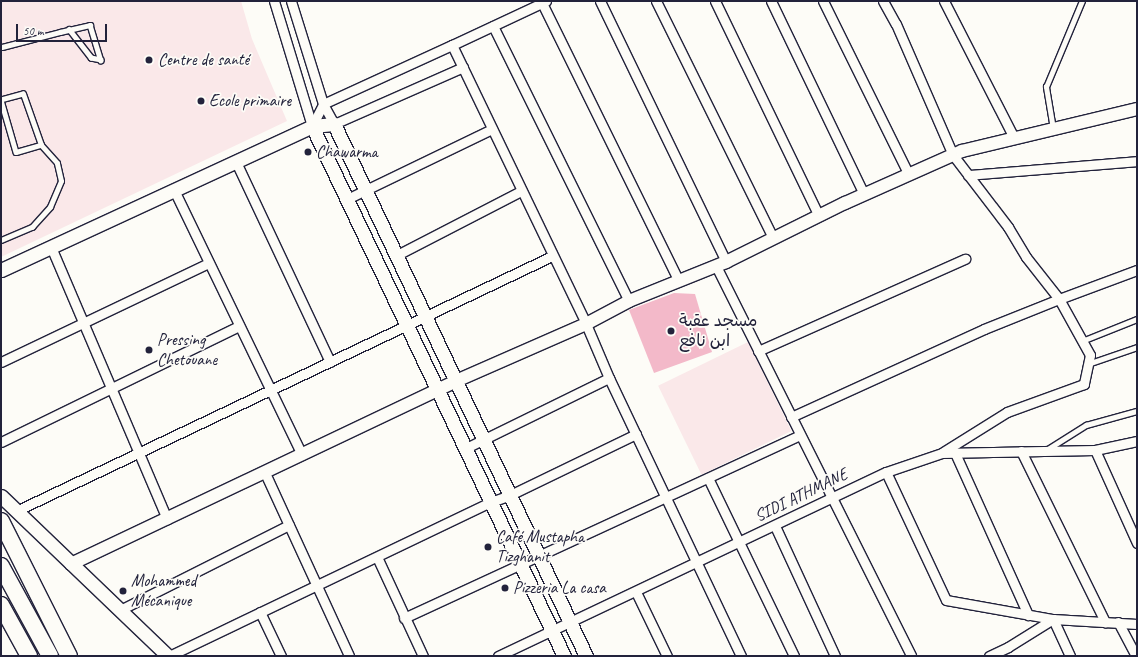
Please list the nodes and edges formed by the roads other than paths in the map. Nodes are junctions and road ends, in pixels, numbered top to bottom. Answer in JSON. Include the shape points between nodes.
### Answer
{"nodes":[{"id":1,"x":274,"y":1,"type":"edge"},
{"id":2,"x":291,"y":1,"type":"edge"},
{"id":3,"x":600,"y":1,"type":"edge"},
{"id":4,"x":656,"y":1,"type":"edge"},
{"id":5,"x":715,"y":1,"type":"edge"},
{"id":6,"x":771,"y":1,"type":"edge"},
{"id":7,"x":823,"y":1,"type":"edge"},
{"id":8,"x":883,"y":1,"type":"edge"},
{"id":9,"x":944,"y":1,"type":"edge"},
{"id":10,"x":1082,"y":1,"type":"edge"},
{"id":11,"x":544,"y":2,"type":"edge"},
{"id":12,"x":493,"y":26,"type":"junction"},
{"id":13,"x":69,"y":30,"type":"junction"},
{"id":14,"x":452,"y":45,"type":"junction"},
{"id":15,"x":1,"y":47,"type":"edge"},
{"id":16,"x":463,"y":67,"type":"junction"},
{"id":17,"x":323,"y":104,"type":"junction"},
{"id":18,"x":1137,"y":110,"type":"edge"},
{"id":19,"x":334,"y":124,"type":"junction"},
{"id":20,"x":312,"y":126,"type":"junction"},
{"id":21,"x":1053,"y":129,"type":"junction"},
{"id":22,"x":492,"y":130,"type":"junction"},
{"id":23,"x":1014,"y":138,"type":"junction"},
{"id":24,"x":41,"y":145,"type":"junction"},
{"id":25,"x":953,"y":155,"type":"junction"},
{"id":26,"x":1137,"y":161,"type":"edge"},
{"id":27,"x":236,"y":162,"type":"junction"},
{"id":28,"x":909,"y":175,"type":"junction"},
{"id":29,"x":968,"y":175,"type":"junction"},
{"id":30,"x":365,"y":189,"type":"junction"},
{"id":31,"x":174,"y":190,"type":"junction"},
{"id":32,"x":522,"y":191,"type":"junction"},
{"id":33,"x":864,"y":194,"type":"junction"},
{"id":34,"x":347,"y":200,"type":"junction"},
{"id":35,"x":819,"y":216,"type":"junction"},
{"id":36,"x":773,"y":238,"type":"junction"},
{"id":37,"x":1,"y":240,"type":"edge"},
{"id":38,"x":51,"y":247,"type":"junction"},
{"id":39,"x":397,"y":255,"type":"junction"},
{"id":40,"x":552,"y":256,"type":"junction"},
{"id":41,"x":965,"y":259,"type":"dead end"},
{"id":42,"x":209,"y":263,"type":"junction"},
{"id":43,"x":721,"y":264,"type":"junction"},
{"id":44,"x":1,"y":270,"type":"edge"},
{"id":45,"x":1137,"y":270,"type":"edge"},
{"id":46,"x":679,"y":281,"type":"junction"},
{"id":47,"x":1059,"y":299,"type":"junction"},
{"id":48,"x":629,"y":301,"type":"junction"},
{"id":49,"x":425,"y":316,"type":"junction"},
{"id":50,"x":1137,"y":319,"type":"edge"},
{"id":51,"x":83,"y":322,"type":"junction"},
{"id":52,"x":586,"y":324,"type":"junction"},
{"id":53,"x":407,"y":325,"type":"junction"},
{"id":54,"x":239,"y":326,"type":"junction"},
{"id":55,"x":1082,"y":341,"type":"junction"},
{"id":56,"x":1137,"y":347,"type":"edge"},
{"id":57,"x":758,"y":351,"type":"junction"},
{"id":58,"x":1,"y":362,"type":"edge"},
{"id":59,"x":330,"y":362,"type":"junction"},
{"id":60,"x":1088,"y":364,"type":"junction"},
{"id":61,"x":609,"y":378,"type":"junction"},
{"id":62,"x":456,"y":381,"type":"junction"},
{"id":63,"x":111,"y":388,"type":"junction"},
{"id":64,"x":270,"y":390,"type":"junction"},
{"id":65,"x":439,"y":391,"type":"junction"},
{"id":66,"x":1137,"y":411,"type":"edge"},
{"id":67,"x":791,"y":417,"type":"junction"},
{"id":68,"x":636,"y":434,"type":"junction"},
{"id":69,"x":800,"y":435,"type":"junction"},
{"id":70,"x":484,"y":439,"type":"junction"},
{"id":71,"x":1137,"y":441,"type":"edge"},
{"id":72,"x":1,"y":442,"type":"edge"},
{"id":73,"x":466,"y":448,"type":"junction"},
{"id":74,"x":1095,"y":450,"type":"junction"},
{"id":75,"x":1021,"y":451,"type":"junction"},
{"id":76,"x":1045,"y":451,"type":"junction"},
{"id":77,"x":139,"y":453,"type":"junction"},
{"id":78,"x":942,"y":453,"type":"junction"},
{"id":79,"x":955,"y":453,"type":"junction"},
{"id":80,"x":302,"y":455,"type":"junction"},
{"id":81,"x":886,"y":472,"type":"junction"},
{"id":82,"x":264,"y":473,"type":"junction"},
{"id":83,"x":708,"y":478,"type":"junction"},
{"id":84,"x":510,"y":495,"type":"junction"},
{"id":85,"x":1,"y":496,"type":"edge"},
{"id":86,"x":666,"y":497,"type":"junction"},
{"id":87,"x":832,"y":498,"type":"junction"},
{"id":88,"x":492,"y":502,"type":"junction"},
{"id":89,"x":16,"y":512,"type":"junction"},
{"id":90,"x":167,"y":519,"type":"junction"},
{"id":91,"x":1,"y":521,"type":"edge"},
{"id":92,"x":289,"y":525,"type":"junction"},
{"id":93,"x":775,"y":526,"type":"junction"},
{"id":94,"x":740,"y":542,"type":"junction"},
{"id":95,"x":1137,"y":543,"type":"edge"},
{"id":96,"x":539,"y":556,"type":"junction"},
{"id":97,"x":376,"y":557,"type":"junction"},
{"id":98,"x":697,"y":563,"type":"junction"},
{"id":99,"x":71,"y":564,"type":"junction"},
{"id":100,"x":521,"y":564,"type":"junction"},
{"id":101,"x":1,"y":566,"type":"edge"},
{"id":102,"x":317,"y":585,"type":"junction"},
{"id":103,"x":636,"y":592,"type":"junction"},
{"id":104,"x":1,"y":605,"type":"edge"},
{"id":105,"x":120,"y":610,"type":"junction"},
{"id":106,"x":260,"y":612,"type":"junction"},
{"id":107,"x":1028,"y":615,"type":"junction"},
{"id":108,"x":404,"y":618,"type":"junction"},
{"id":109,"x":1053,"y":619,"type":"junction"},
{"id":110,"x":1105,"y":622,"type":"junction"},
{"id":111,"x":1118,"y":622,"type":"junction"},
{"id":112,"x":570,"y":623,"type":"junction"},
{"id":113,"x":1137,"y":624,"type":"edge"},
{"id":114,"x":552,"y":630,"type":"junction"},
{"id":115,"x":999,"y":654,"type":"edge"},
{"id":116,"x":29,"y":656,"type":"edge"},
{"id":117,"x":50,"y":656,"type":"edge"},
{"id":118,"x":69,"y":656,"type":"edge"},
{"id":119,"x":169,"y":656,"type":"edge"},
{"id":120,"x":281,"y":656,"type":"edge"},
{"id":121,"x":349,"y":656,"type":"edge"},
{"id":122,"x":423,"y":656,"type":"edge"},
{"id":123,"x":498,"y":656,"type":"edge"},
{"id":124,"x":564,"y":656,"type":"edge"},
{"id":125,"x":586,"y":656,"type":"edge"},
{"id":126,"x":667,"y":656,"type":"edge"},
{"id":127,"x":741,"y":656,"type":"edge"},
{"id":128,"x":794,"y":656,"type":"edge"},
{"id":129,"x":835,"y":656,"type":"edge"},
{"id":130,"x":911,"y":656,"type":"edge"},
{"id":131,"x":989,"y":656,"type":"edge"},
{"id":132,"x":1070,"y":656,"type":"edge"},
{"id":133,"x":1136,"y":656,"type":"edge"}],
"edges":[{"from":1,"to":20,"type":"street"},
{"from":2,"to":17,"type":"street"},
{"from":3,"to":43,"type":"street"},
{"from":4,"to":36,"type":"street"},
{"from":5,"to":35,"type":"street"},
{"from":6,"to":33,"type":"street"},
{"from":7,"to":28,"type":"street"},
{"from":8,"to":25,"type":"street","via":[[896,24]]},
{"from":9,"to":23,"type":"street"},
{"from":10,"to":21,"type":"lane","via":[[1046,87]]},
{"from":11,"to":12,"type":"street"},
{"from":11,"to":46,"type":"street"},
{"from":12,"to":14,"type":"street"},
{"from":12,"to":48,"type":"street"},
{"from":13,"to":13,"type":"lane","via":[[90,25],[101,60],[91,58]]},
{"from":13,"to":15,"type":"lane"},
{"from":14,"to":16,"type":"street"},
{"from":14,"to":17,"type":"street"},
{"from":16,"to":19,"type":"street"},
{"from":16,"to":22,"type":"street"},
{"from":17,"to":19,"type":"street"},
{"from":17,"to":20,"type":"street"},
{"from":18,"to":21,"type":"street"},
{"from":19,"to":20,"type":"main road"},
{"from":19,"to":30,"type":"main road"},
{"from":20,"to":27,"type":"main road"},
{"from":20,"to":34,"type":"main road"},
{"from":21,"to":23,"type":"street"},
{"from":22,"to":30,"type":"street"},
{"from":22,"to":32,"type":"street"},
{"from":23,"to":25,"type":"street"},
{"from":24,"to":24,"type":"lane","via":[[23,94],[1,100],[16,152]]},
{"from":24,"to":37,"type":"lane","via":[[57,163],[61,181],[50,207],[32,227]]},
{"from":25,"to":28,"type":"street"},
{"from":25,"to":29,"type":"street"},
{"from":26,"to":29,"type":"street"},
{"from":27,"to":31,"type":"main road"},
{"from":27,"to":59,"type":"street"},
{"from":28,"to":33,"type":"street"},
{"from":29,"to":47,"type":"street"},
{"from":30,"to":34,"type":"street"},
{"from":30,"to":39,"type":"main road"},
{"from":31,"to":38,"type":"main road"},
{"from":31,"to":42,"type":"street"},
{"from":32,"to":39,"type":"street"},
{"from":32,"to":40,"type":"street"},
{"from":33,"to":35,"type":"street"},
{"from":34,"to":53,"type":"main road"},
{"from":35,"to":36,"type":"street"},
{"from":36,"to":43,"type":"street"},
{"from":38,"to":44,"type":"main road"},
{"from":38,"to":51,"type":"street"},
{"from":39,"to":49,"type":"main road"},
{"from":40,"to":49,"type":"street"},
{"from":40,"to":52,"type":"street"},
{"from":41,"to":57,"type":"street"},
{"from":42,"to":51,"type":"street"},
{"from":42,"to":54,"type":"street"},
{"from":43,"to":46,"type":"street"},
{"from":43,"to":57,"type":"street"},
{"from":45,"to":47,"type":"street"},
{"from":46,"to":48,"type":"street"},
{"from":47,"to":55,"type":"street"},
{"from":47,"to":67,"type":"street","via":[[984,329]]},
{"from":48,"to":52,"type":"street"},
{"from":49,"to":53,"type":"street"},
{"from":49,"to":62,"type":"main road"},
{"from":50,"to":55,"type":"lane"},
{"from":51,"to":58,"type":"street"},
{"from":51,"to":63,"type":"street"},
{"from":52,"to":61,"type":"street"},
{"from":52,"to":62,"type":"street"},
{"from":53,"to":59,"type":"street"},
{"from":53,"to":65,"type":"main road"},
{"from":54,"to":63,"type":"street"},
{"from":54,"to":64,"type":"street"},
{"from":55,"to":60,"type":"street","via":[[1090,355]]},
{"from":56,"to":60,"type":"lane"},
{"from":57,"to":67,"type":"street"},
{"from":59,"to":64,"type":"street"},
{"from":60,"to":78,"type":"street","via":[[1084,384],[1007,412]]},
{"from":61,"to":68,"type":"street"},
{"from":61,"to":70,"type":"street"},
{"from":62,"to":65,"type":"street"},
{"from":62,"to":70,"type":"main road"},
{"from":63,"to":72,"type":"street"},
{"from":63,"to":77,"type":"street"},
{"from":64,"to":77,"type":"street"},
{"from":64,"to":80,"type":"street"},
{"from":65,"to":73,"type":"main road"},
{"from":65,"to":80,"type":"street"},
{"from":66,"to":76,"type":"lane","via":[[1086,425]]},
{"from":67,"to":69,"type":"street"},
{"from":68,"to":84,"type":"street"},
{"from":68,"to":86,"type":"street"},
{"from":69,"to":83,"type":"street"},
{"from":69,"to":87,"type":"street"},
{"from":70,"to":73,"type":"street"},
{"from":70,"to":84,"type":"main road"},
{"from":71,"to":74,"type":"street","name":"SIDI ATHMANE"},
{"from":73,"to":88,"type":"main road"},
{"from":74,"to":76,"type":"street","name":"SIDI ATHMANE"},
{"from":74,"to":95,"type":"street"},
{"from":75,"to":76,"type":"street","name":"SIDI ATHMANE"},
{"from":75,"to":79,"type":"street","name":"SIDI ATHMANE"},
{"from":75,"to":110,"type":"street"},
{"from":77,"to":89,"type":"street"},
{"from":77,"to":90,"type":"street"},
{"from":78,"to":79,"type":"street","name":"SIDI ATHMANE"},
{"from":78,"to":81,"type":"street","name":"SIDI ATHMANE"},
{"from":79,"to":107,"type":"street"},
{"from":80,"to":82,"type":"street"},
{"from":81,"to":87,"type":"street","name":"SIDI ATHMANE"},
{"from":81,"to":107,"type":"street","via":[[946,600]]},
{"from":82,"to":90,"type":"street"},
{"from":82,"to":92,"type":"street"},
{"from":83,"to":86,"type":"street"},
{"from":83,"to":94,"type":"street"},
{"from":84,"to":88,"type":"street"},
{"from":84,"to":96,"type":"main road"},
{"from":85,"to":89,"type":"main road"},
{"from":86,"to":96,"type":"street"},
{"from":86,"to":98,"type":"street"},
{"from":87,"to":93,"type":"street","name":"SIDI ATHMANE"},
{"from":87,"to":130,"type":"street"},
{"from":88,"to":97,"type":"street"},
{"from":88,"to":100,"type":"main road"},
{"from":89,"to":99,"type":"main road"},
{"from":90,"to":99,"type":"street"},
{"from":91,"to":118,"type":"highway"},
{"from":92,"to":102,"type":"street"},
{"from":92,"to":105,"type":"street"},
{"from":93,"to":94,"type":"street","name":"SIDI ATHMANE"},
{"from":93,"to":129,"type":"street"},
{"from":94,"to":98,"type":"street","name":"SIDI ATHMANE"},
{"from":94,"to":128,"type":"street"},
{"from":96,"to":100,"type":"street"},
{"from":96,"to":112,"type":"main road"},
{"from":97,"to":102,"type":"street"},
{"from":97,"to":108,"type":"street"},
{"from":98,"to":103,"type":"street","name":"SIDI ATHMANE"},
{"from":98,"to":127,"type":"street"},
{"from":99,"to":105,"type":"main road"},
{"from":100,"to":108,"type":"street"},
{"from":100,"to":114,"type":"main road"},
{"from":101,"to":117,"type":"highway"},
{"from":102,"to":106,"type":"street"},
{"from":102,"to":121,"type":"street"},
{"from":103,"to":112,"type":"street","name":"SIDI ATHMANE"},
{"from":103,"to":126,"type":"street"},
{"from":104,"to":116,"type":"highway"},
{"from":105,"to":119,"type":"main road"},
{"from":106,"to":119,"type":"street"},
{"from":106,"to":120,"type":"street"},
{"from":107,"to":109,"type":"street"},
{"from":108,"to":122,"type":"street"},
{"from":109,"to":110,"type":"street"},
{"from":109,"to":115,"type":"street"},
{"from":109,"to":132,"type":"street"},
{"from":110,"to":111,"type":"street"},
{"from":111,"to":113,"type":"street"},
{"from":111,"to":133,"type":"street"},
{"from":112,"to":114,"type":"street","name":"SIDI ATHMANE"},
{"from":112,"to":125,"type":"main road"},
{"from":114,"to":123,"type":"street","name":"SIDI ATHMANE"},
{"from":114,"to":124,"type":"main road"},
{"from":115,"to":131,"type":"street"}]}
